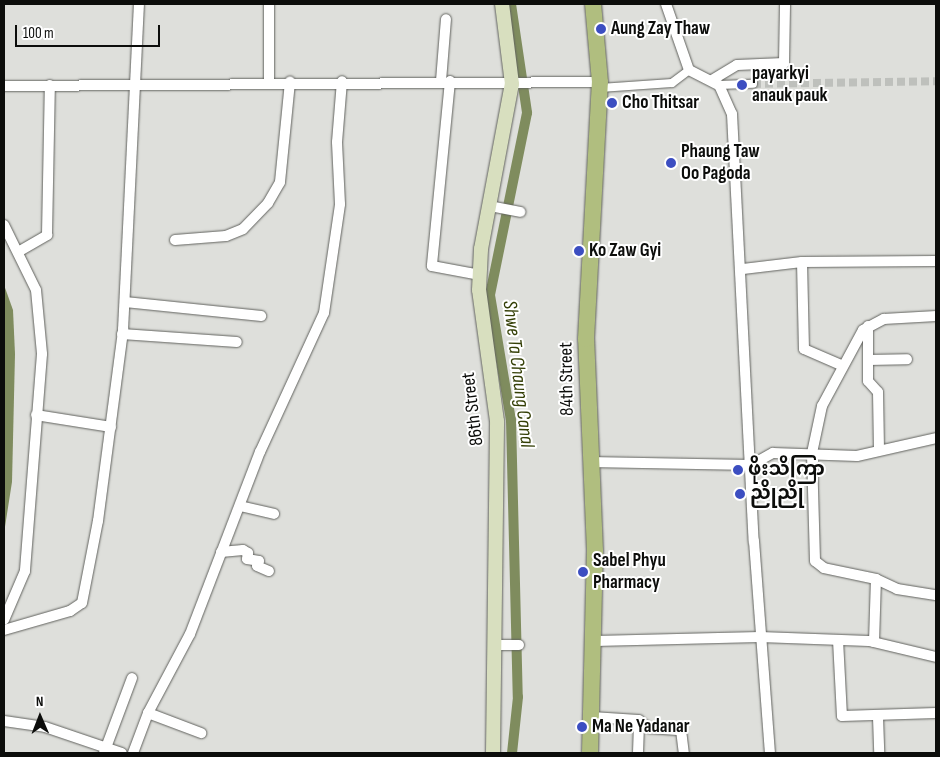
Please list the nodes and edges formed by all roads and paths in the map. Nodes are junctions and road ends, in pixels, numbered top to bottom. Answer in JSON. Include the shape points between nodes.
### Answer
{"nodes":[{"id":1,"x":139,"y":4,"type":"edge"},
{"id":2,"x":269,"y":4,"type":"edge"},
{"id":3,"x":502,"y":4,"type":"edge"},
{"id":4,"x":666,"y":4,"type":"edge"},
{"id":5,"x":785,"y":4,"type":"edge"},
{"id":6,"x":591,"y":6,"type":"edge"},
{"id":7,"x":446,"y":19,"type":"dead end"},
{"id":8,"x":689,"y":70,"type":"junction"},
{"id":9,"x":269,"y":81,"type":"junction"},
{"id":10,"x":290,"y":81,"type":"junction"},
{"id":11,"x":342,"y":81,"type":"junction"},
{"id":12,"x":446,"y":81,"type":"junction"},
{"id":13,"x":715,"y":83,"type":"junction"},
{"id":14,"x":138,"y":84,"type":"junction"},
{"id":15,"x":515,"y":84,"type":"junction"},
{"id":16,"x":753,"y":84,"type":"tunnel mouth"},
{"id":17,"x":50,"y":85,"type":"junction"},
{"id":18,"x":600,"y":85,"type":"junction"},
{"id":19,"x":4,"y":86,"type":"edge"},
{"id":20,"x":4,"y":226,"type":"edge"},
{"id":21,"x":175,"y":240,"type":"dead end"},
{"id":22,"x":18,"y":252,"type":"junction"},
{"id":23,"x":936,"y":261,"type":"edge"},
{"id":24,"x":802,"y":262,"type":"junction"},
{"id":25,"x":743,"y":269,"type":"junction"},
{"id":26,"x":480,"y":274,"type":"junction"},
{"id":27,"x":125,"y":302,"type":"junction"},
{"id":28,"x":261,"y":316,"type":"dead end"},
{"id":29,"x":936,"y":316,"type":"edge"},
{"id":30,"x":868,"y":326,"type":"junction"},
{"id":31,"x":122,"y":334,"type":"junction"},
{"id":32,"x":237,"y":342,"type":"dead end"},
{"id":33,"x":907,"y":359,"type":"dead end"},
{"id":34,"x":868,"y":360,"type":"junction"},
{"id":35,"x":841,"y":365,"type":"junction"},
{"id":36,"x":36,"y":415,"type":"junction"},
{"id":37,"x":111,"y":427,"type":"junction"},
{"id":38,"x":936,"y":438,"type":"edge"},
{"id":39,"x":879,"y":449,"type":"junction"},
{"id":40,"x":812,"y":453,"type":"junction"},
{"id":41,"x":589,"y":462,"type":"junction"},
{"id":42,"x":751,"y":465,"type":"junction"},
{"id":43,"x":240,"y":506,"type":"junction"},
{"id":44,"x":274,"y":514,"type":"dead end"},
{"id":45,"x":222,"y":552,"type":"junction"},
{"id":46,"x":269,"y":571,"type":"dead end"},
{"id":47,"x":876,"y":579,"type":"junction"},
{"id":48,"x":936,"y":595,"type":"edge"},
{"id":49,"x":4,"y":620,"type":"edge"},
{"id":50,"x":4,"y":630,"type":"edge"},
{"id":51,"x":760,"y":637,"type":"junction"},
{"id":52,"x":838,"y":640,"type":"junction"},
{"id":53,"x":595,"y":641,"type":"junction"},
{"id":54,"x":874,"y":642,"type":"junction"},
{"id":55,"x":936,"y":658,"type":"edge"},
{"id":56,"x":132,"y":678,"type":"dead end"},
{"id":57,"x":148,"y":712,"type":"junction"},
{"id":58,"x":936,"y":713,"type":"edge"},
{"id":59,"x":592,"y":717,"type":"junction"},
{"id":60,"x":878,"y":717,"type":"junction"},
{"id":61,"x":639,"y":720,"type":"junction"},
{"id":62,"x":4,"y":721,"type":"edge"},
{"id":63,"x":200,"y":733,"type":"dead end"},
{"id":64,"x":105,"y":749,"type":"edge"},
{"id":65,"x":122,"y":753,"type":"edge"},
{"id":66,"x":133,"y":753,"type":"edge"},
{"id":67,"x":493,"y":753,"type":"edge"},
{"id":68,"x":590,"y":753,"type":"edge"},
{"id":69,"x":638,"y":753,"type":"edge"},
{"id":70,"x":684,"y":753,"type":"edge"},
{"id":71,"x":770,"y":753,"type":"edge"},
{"id":72,"x":879,"y":753,"type":"edge"}],
"edges":[{"from":1,"to":14,"type":"street"},
{"from":2,"to":9,"type":"street"},
{"from":3,"to":15,"type":"main road","name":"86th Street"},
{"from":4,"to":8,"type":"street"},
{"from":5,"to":13,"type":"street","via":[[784,63],[737,65]]},
{"from":6,"to":18,"type":"main road","name":"84th Street"},
{"from":7,"to":12,"type":"street"},
{"from":8,"to":13,"type":"street"},
{"from":8,"to":18,"type":"street","via":[[672,83]]},
{"from":9,"to":10,"type":"street"},
{"from":9,"to":14,"type":"street"},
{"from":10,"to":11,"type":"street"},
{"from":10,"to":21,"type":"street","via":[[280,182],[268,203],[243,230],[226,236]]},
{"from":11,"to":12,"type":"street"},
{"from":11,"to":43,"type":"street","via":[[337,142],[340,204],[324,313]]},
{"from":12,"to":15,"type":"street"},
{"from":12,"to":26,"type":"street","via":[[432,266]]},
{"from":13,"to":16,"type":"street"},
{"from":13,"to":25,"type":"street","via":[[732,114]]},
{"from":14,"to":17,"type":"street"},
{"from":14,"to":27,"type":"street"},
{"from":15,"to":18,"type":"street"},
{"from":15,"to":26,"type":"main road","name":"86th Street","via":[[505,209]]},
{"from":17,"to":19,"type":"street"},
{"from":17,"to":22,"type":"street","via":[[47,236]]},
{"from":18,"to":41,"type":"main road","name":"84th Street","via":[[586,339]]},
{"from":20,"to":22,"type":"street"},
{"from":22,"to":36,"type":"street","via":[[36,290],[40,322]]},
{"from":23,"to":24,"type":"street"},
{"from":24,"to":25,"type":"street"},
{"from":24,"to":35,"type":"street","via":[[804,349]]},
{"from":25,"to":42,"type":"street"},
{"from":26,"to":67,"type":"main road","name":"86th Street","via":[[479,313],[497,421],[509,645]]},
{"from":27,"to":28,"type":"street"},
{"from":27,"to":31,"type":"street"},
{"from":29,"to":30,"type":"street","via":[[891,318]]},
{"from":30,"to":34,"type":"street"},
{"from":30,"to":35,"type":"street"},
{"from":31,"to":32,"type":"street"},
{"from":31,"to":37,"type":"street"},
{"from":33,"to":34,"type":"street"},
{"from":34,"to":39,"type":"street","via":[[868,381],[878,392]]},
{"from":35,"to":40,"type":"street","via":[[822,406]]},
{"from":36,"to":37,"type":"street"},
{"from":36,"to":49,"type":"street","via":[[25,571]]},
{"from":37,"to":50,"type":"street","via":[[82,603],[70,611]]},
{"from":38,"to":39,"type":"street"},
{"from":39,"to":40,"type":"street","via":[[857,456]]},
{"from":40,"to":42,"type":"street","via":[[773,453]]},
{"from":40,"to":47,"type":"street","via":[[815,561],[824,568]]},
{"from":41,"to":42,"type":"street"},
{"from":41,"to":53,"type":"main road","name":"84th Street"},
{"from":42,"to":51,"type":"street"},
{"from":43,"to":44,"type":"street"},
{"from":43,"to":45,"type":"street"},
{"from":45,"to":46,"type":"street","via":[[243,550],[248,553],[247,558],[259,561],[258,566]]},
{"from":45,"to":57,"type":"street","via":[[172,673]]},
{"from":47,"to":48,"type":"street","via":[[897,589]]},
{"from":47,"to":54,"type":"street"},
{"from":51,"to":52,"type":"street"},
{"from":51,"to":53,"type":"street"},
{"from":51,"to":71,"type":"street"},
{"from":52,"to":54,"type":"street"},
{"from":52,"to":60,"type":"street","via":[[840,713],[848,718]]},
{"from":53,"to":59,"type":"main road","name":"84th Street"},
{"from":54,"to":55,"type":"street"},
{"from":56,"to":64,"type":"street"},
{"from":57,"to":63,"type":"street"},
{"from":57,"to":66,"type":"street"},
{"from":58,"to":60,"type":"street"},
{"from":59,"to":61,"type":"street"},
{"from":59,"to":68,"type":"main road","name":"84th Street"},
{"from":60,"to":72,"type":"street"},
{"from":61,"to":69,"type":"street"},
{"from":61,"to":70,"type":"street","via":[[649,728],[681,730]]},
{"from":62,"to":64,"type":"street"},
{"from":64,"to":65,"type":"street"}]}
